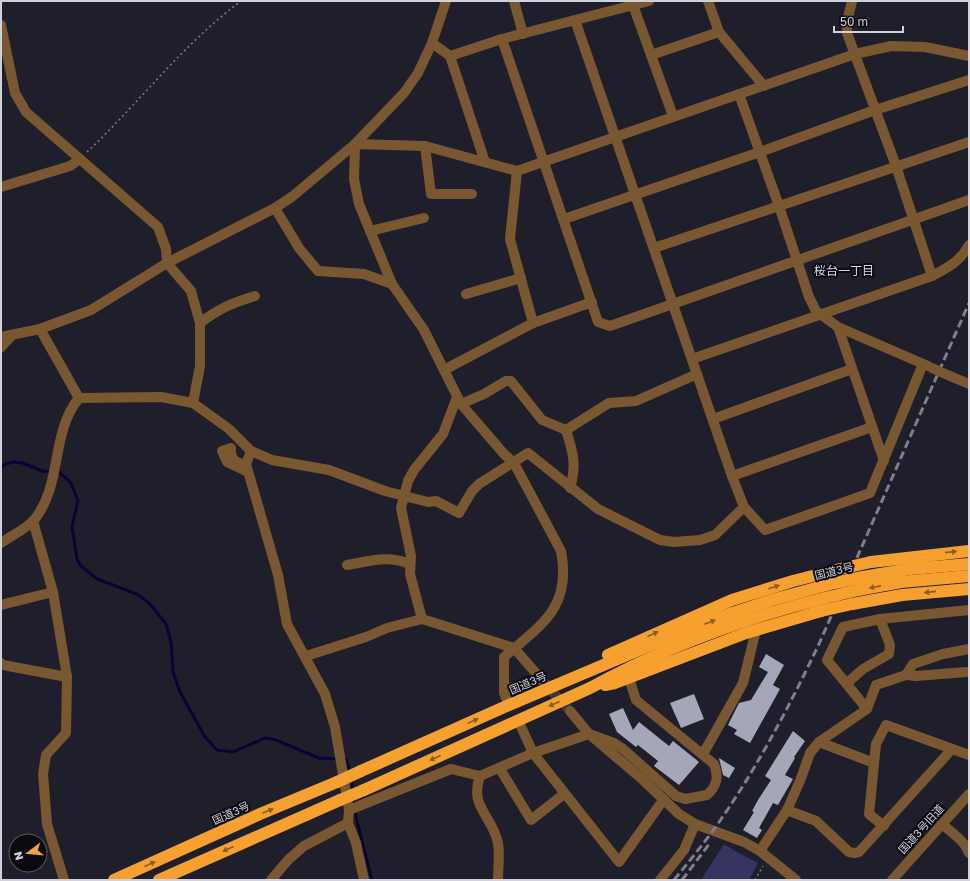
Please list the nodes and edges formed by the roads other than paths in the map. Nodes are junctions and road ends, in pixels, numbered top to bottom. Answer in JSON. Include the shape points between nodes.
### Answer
{"nodes":[{"id":1,"x":446,"y":1,"type":"edge"},
{"id":2,"x":514,"y":1,"type":"edge"},
{"id":3,"x":649,"y":1,"type":"edge"},
{"id":4,"x":708,"y":1,"type":"edge"},
{"id":5,"x":852,"y":1,"type":"edge"},
{"id":6,"x":633,"y":5,"type":"junction"},
{"id":7,"x":575,"y":20,"type":"junction"},
{"id":8,"x":1,"y":25,"type":"edge"},
{"id":9,"x":719,"y":32,"type":"junction"},
{"id":10,"x":523,"y":34,"type":"junction"},
{"id":11,"x":502,"y":39,"type":"junction"},
{"id":12,"x":432,"y":43,"type":"junction"},
{"id":13,"x":855,"y":54,"type":"junction"},
{"id":14,"x":652,"y":55,"type":"junction"},
{"id":15,"x":450,"y":56,"type":"junction"},
{"id":16,"x":969,"y":56,"type":"edge"},
{"id":17,"x":969,"y":80,"type":"edge"},
{"id":18,"x":764,"y":86,"type":"junction"},
{"id":19,"x":740,"y":94,"type":"junction"},
{"id":20,"x":875,"y":110,"type":"junction"},
{"id":21,"x":673,"y":116,"type":"junction"},
{"id":22,"x":614,"y":137,"type":"junction"},
{"id":23,"x":969,"y":142,"type":"edge"},
{"id":24,"x":355,"y":144,"type":"junction"},
{"id":25,"x":425,"y":146,"type":"junction"},
{"id":26,"x":760,"y":152,"type":"junction"},
{"id":27,"x":80,"y":159,"type":"junction"},
{"id":28,"x":485,"y":162,"type":"junction"},
{"id":29,"x":544,"y":162,"type":"junction"},
{"id":30,"x":896,"y":166,"type":"junction"},
{"id":31,"x":517,"y":171,"type":"junction"},
{"id":32,"x":1,"y":187,"type":"edge"},
{"id":33,"x":472,"y":194,"type":"dead end"},
{"id":34,"x":635,"y":195,"type":"junction"},
{"id":35,"x":969,"y":200,"type":"edge"},
{"id":36,"x":779,"y":206,"type":"junction"},
{"id":37,"x":275,"y":208,"type":"junction"},
{"id":38,"x":424,"y":218,"type":"dead end"},
{"id":39,"x":564,"y":219,"type":"junction"},
{"id":40,"x":913,"y":220,"type":"junction"},
{"id":41,"x":370,"y":231,"type":"junction"},
{"id":42,"x":969,"y":245,"type":"edge"},
{"id":43,"x":654,"y":248,"type":"junction"},
{"id":44,"x":796,"y":261,"type":"junction"},
{"id":45,"x":167,"y":263,"type":"junction"},
{"id":46,"x":932,"y":276,"type":"junction"},
{"id":47,"x":521,"y":278,"type":"junction"},
{"id":48,"x":392,"y":284,"type":"junction"},
{"id":49,"x":466,"y":294,"type":"dead end"},
{"id":50,"x":255,"y":296,"type":"dead end"},
{"id":51,"x":592,"y":302,"type":"junction"},
{"id":52,"x":674,"y":305,"type":"junction"},
{"id":53,"x":823,"y":315,"type":"junction"},
{"id":54,"x":200,"y":323,"type":"junction"},
{"id":55,"x":533,"y":323,"type":"junction"},
{"id":56,"x":838,"y":327,"type":"junction"},
{"id":57,"x":40,"y":329,"type":"junction"},
{"id":58,"x":12,"y":335,"type":"junction"},
{"id":59,"x":1,"y":337,"type":"edge"},
{"id":60,"x":1,"y":347,"type":"edge"},
{"id":61,"x":692,"y":359,"type":"junction"},
{"id":62,"x":928,"y":366,"type":"junction"},
{"id":63,"x":852,"y":369,"type":"junction"},
{"id":64,"x":444,"y":370,"type":"junction"},
{"id":65,"x":697,"y":374,"type":"junction"},
{"id":66,"x":969,"y":384,"type":"edge"},
{"id":67,"x":79,"y":398,"type":"junction"},
{"id":68,"x":459,"y":401,"type":"junction"},
{"id":69,"x":193,"y":404,"type":"junction"},
{"id":70,"x":713,"y":419,"type":"junction"},
{"id":71,"x":872,"y":427,"type":"junction"},
{"id":72,"x":566,"y":430,"type":"junction"},
{"id":73,"x":251,"y":450,"type":"junction"},
{"id":74,"x":884,"y":461,"type":"junction"},
{"id":75,"x":514,"y":463,"type":"junction"},
{"id":76,"x":732,"y":476,"type":"junction"},
{"id":77,"x":570,"y":488,"type":"junction"},
{"id":78,"x":404,"y":496,"type":"junction"},
{"id":79,"x":744,"y":507,"type":"junction"},
{"id":80,"x":33,"y":521,"type":"junction"},
{"id":81,"x":1,"y":543,"type":"edge"},
{"id":82,"x":969,"y":551,"type":"edge"},
{"id":83,"x":410,"y":564,"type":"junction"},
{"id":84,"x":969,"y":564,"type":"edge"},
{"id":85,"x":347,"y":565,"type":"dead end"},
{"id":86,"x":969,"y":576,"type":"edge"},
{"id":87,"x":969,"y":589,"type":"edge"},
{"id":88,"x":53,"y":592,"type":"junction"},
{"id":89,"x":1,"y":605,"type":"edge"},
{"id":90,"x":969,"y":610,"type":"edge"},
{"id":91,"x":422,"y":619,"type":"junction"},
{"id":92,"x":880,"y":620,"type":"junction"},
{"id":93,"x":756,"y":630,"type":"junction"},
{"id":94,"x":514,"y":648,"type":"junction"},
{"id":95,"x":969,"y":649,"type":"edge"},
{"id":96,"x":306,"y":656,"type":"junction"},
{"id":97,"x":1,"y":663,"type":"edge"},
{"id":98,"x":966,"y":672,"type":"dead end"},
{"id":99,"x":584,"y":674,"type":"junction"},
{"id":100,"x":906,"y":675,"type":"junction"},
{"id":101,"x":67,"y":676,"type":"junction"},
{"id":102,"x":629,"y":678,"type":"junction"},
{"id":103,"x":541,"y":679,"type":"tunnel mouth"},
{"id":104,"x":847,"y":683,"type":"junction"},
{"id":105,"x":590,"y":688,"type":"junction"},
{"id":106,"x":509,"y":705,"type":"junction"},
{"id":107,"x":867,"y":709,"type":"junction"},
{"id":108,"x":570,"y":711,"type":"tunnel mouth"},
{"id":109,"x":518,"y":720,"type":"junction"},
{"id":110,"x":589,"y":734,"type":"junction"},
{"id":111,"x":819,"y":742,"type":"junction"},
{"id":112,"x":952,"y":749,"type":"junction"},
{"id":113,"x":533,"y":753,"type":"junction"},
{"id":114,"x":703,"y":754,"type":"junction"},
{"id":115,"x":969,"y":755,"type":"edge"},
{"id":116,"x":874,"y":763,"type":"junction"},
{"id":117,"x":500,"y":769,"type":"junction"},
{"id":118,"x":480,"y":776,"type":"junction"},
{"id":119,"x":564,"y":794,"type":"junction"},
{"id":120,"x":969,"y":794,"type":"edge"},
{"id":121,"x":664,"y":799,"type":"junction"},
{"id":122,"x":349,"y":810,"type":"junction"},
{"id":123,"x":787,"y":810,"type":"junction"},
{"id":124,"x":348,"y":823,"type":"junction"},
{"id":125,"x":696,"y":824,"type":"junction"},
{"id":126,"x":942,"y":824,"type":"junction"},
{"id":127,"x":884,"y":826,"type":"junction"},
{"id":128,"x":760,"y":851,"type":"junction"},
{"id":129,"x":969,"y":853,"type":"edge"},
{"id":130,"x":64,"y":880,"type":"edge"},
{"id":131,"x":114,"y":880,"type":"edge"},
{"id":132,"x":159,"y":880,"type":"edge"},
{"id":133,"x":271,"y":880,"type":"edge"},
{"id":134,"x":364,"y":880,"type":"edge"},
{"id":135,"x":498,"y":880,"type":"edge"},
{"id":136,"x":660,"y":880,"type":"edge"},
{"id":137,"x":796,"y":880,"type":"edge"},
{"id":138,"x":892,"y":880,"type":"edge"}],
"edges":[{"from":1,"to":12,"type":"street"},
{"from":2,"to":10,"type":"street"},
{"from":3,"to":6,"type":"street"},
{"from":4,"to":9,"type":"street"},
{"from":5,"to":13,"type":"street","via":[[847,33]]},
{"from":6,"to":7,"type":"street"},
{"from":6,"to":14,"type":"street"},
{"from":7,"to":10,"type":"street"},
{"from":7,"to":22,"type":"street"},
{"from":8,"to":27,"type":"street","via":[[15,93],[26,112]]},
{"from":9,"to":14,"type":"street"},
{"from":9,"to":18,"type":"street"},
{"from":10,"to":11,"type":"street"},
{"from":11,"to":15,"type":"street"},
{"from":11,"to":29,"type":"street"},
{"from":12,"to":15,"type":"street"},
{"from":12,"to":24,"type":"street","via":[[418,73],[404,93]]},
{"from":13,"to":16,"type":"street","via":[[891,46],[925,47]]},
{"from":13,"to":18,"type":"street"},
{"from":13,"to":20,"type":"street"},
{"from":14,"to":21,"type":"street"},
{"from":15,"to":28,"type":"street"},
{"from":17,"to":20,"type":"street"},
{"from":18,"to":19,"type":"street"},
{"from":19,"to":21,"type":"street"},
{"from":19,"to":26,"type":"street"},
{"from":20,"to":26,"type":"street"},
{"from":20,"to":30,"type":"street"},
{"from":21,"to":22,"type":"street"},
{"from":22,"to":29,"type":"street"},
{"from":22,"to":34,"type":"street"},
{"from":23,"to":30,"type":"street"},
{"from":24,"to":25,"type":"street"},
{"from":24,"to":37,"type":"street"},
{"from":24,"to":41,"type":"street","via":[[354,179],[359,204]]},
{"from":25,"to":28,"type":"street"},
{"from":25,"to":33,"type":"street","via":[[431,194]]},
{"from":26,"to":34,"type":"street"},
{"from":26,"to":36,"type":"street"},
{"from":27,"to":32,"type":"street","via":[[70,166]]},
{"from":27,"to":45,"type":"street","via":[[158,227],[166,250]]},
{"from":28,"to":31,"type":"street"},
{"from":29,"to":31,"type":"street"},
{"from":29,"to":39,"type":"street"},
{"from":30,"to":36,"type":"street"},
{"from":30,"to":40,"type":"street"},
{"from":31,"to":47,"type":"street","via":[[510,239]]},
{"from":34,"to":39,"type":"street"},
{"from":34,"to":43,"type":"street"},
{"from":35,"to":40,"type":"street"},
{"from":36,"to":43,"type":"street"},
{"from":36,"to":44,"type":"street"},
{"from":37,"to":45,"type":"street"},
{"from":37,"to":48,"type":"street","via":[[299,248],[318,271],[364,274]]},
{"from":38,"to":41,"type":"street"},
{"from":39,"to":51,"type":"street"},
{"from":40,"to":44,"type":"street"},
{"from":40,"to":46,"type":"street"},
{"from":41,"to":48,"type":"street"},
{"from":42,"to":46,"type":"street","via":[[954,264]]},
{"from":43,"to":52,"type":"street"},
{"from":44,"to":52,"type":"street"},
{"from":44,"to":53,"type":"street","via":[[816,311]]},
{"from":45,"to":54,"type":"street","via":[[191,290]]},
{"from":45,"to":57,"type":"street","via":[[91,310]]},
{"from":46,"to":53,"type":"street"},
{"from":47,"to":49,"type":"street"},
{"from":47,"to":55,"type":"street"},
{"from":48,"to":64,"type":"street","via":[[424,330]]},
{"from":50,"to":54,"type":"street","via":[[222,307]]},
{"from":51,"to":52,"type":"street","via":[[598,322],[610,326]]},
{"from":51,"to":55,"type":"street"},
{"from":52,"to":61,"type":"street"},
{"from":53,"to":56,"type":"street"},
{"from":53,"to":61,"type":"street"},
{"from":54,"to":69,"type":"street","via":[[200,366]]},
{"from":55,"to":64,"type":"street"},
{"from":56,"to":62,"type":"street"},
{"from":56,"to":63,"type":"street"},
{"from":57,"to":58,"type":"street"},
{"from":57,"to":67,"type":"street"},
{"from":58,"to":59,"type":"street"},
{"from":58,"to":60,"type":"street"},
{"from":61,"to":65,"type":"street"},
{"from":62,"to":66,"type":"street","bridge":true},
{"from":62,"to":74,"type":"street"},
{"from":63,"to":70,"type":"street"},
{"from":63,"to":71,"type":"street"},
{"from":64,"to":68,"type":"street"},
{"from":65,"to":70,"type":"street"},
{"from":65,"to":72,"type":"street","via":[[636,400],[610,403]]},
{"from":67,"to":69,"type":"street","via":[[161,397]]},
{"from":67,"to":80,"type":"street","via":[[71,407],[62,429],[48,499]]},
{"from":68,"to":72,"type":"street","via":[[484,394],[506,381],[511,381],[542,420]]},
{"from":68,"to":75,"type":"street"},
{"from":68,"to":78,"type":"street","via":[[443,434],[414,470]]},
{"from":69,"to":73,"type":"street","via":[[229,429]]},
{"from":70,"to":76,"type":"street"},
{"from":71,"to":74,"type":"street"},
{"from":71,"to":76,"type":"street"},
{"from":72,"to":77,"type":"street","via":[[575,473]]},
{"from":73,"to":78,"type":"street","via":[[272,460],[330,470]]},
{"from":73,"to":96,"type":"street","via":[[247,469],[278,575],[287,624]]},
{"from":74,"to":79,"type":"street","via":[[870,493],[765,530]]},
{"from":75,"to":77,"type":"street","via":[[528,453]]},
{"from":75,"to":78,"type":"street","via":[[479,484],[459,513],[436,501],[428,502]]},
{"from":75,"to":94,"type":"street","via":[[561,551],[564,565],[560,594],[555,608],[546,622]]},
{"from":76,"to":79,"type":"street"},
{"from":77,"to":79,"type":"street","via":[[598,510],[660,540],[674,542],[700,540],[716,535]]},
{"from":78,"to":83,"type":"street","via":[[402,508]]},
{"from":80,"to":81,"type":"street"},
{"from":80,"to":88,"type":"street"},
{"from":99,"to":82,"type":"highway","one_way":true,"bridge":true,"via":[[603,657],[732,600],[871,562]]},
{"from":83,"to":85,"type":"street","via":[[384,558]]},
{"from":83,"to":91,"type":"street","via":[[410,574]]},
{"from":99,"to":84,"type":"highway","name":"国道3号","one_way":true,"bridge":true,"via":[[730,614],[772,600],[863,577],[910,569]]},
{"from":86,"to":105,"type":"highway","one_way":true,"bridge":true,"via":[[901,582],[825,598],[733,626],[615,674]]},
{"from":87,"to":93,"type":"highway","one_way":true,"bridge":true,"via":[[902,595],[852,604]]},
{"from":88,"to":89,"type":"street"},
{"from":88,"to":101,"type":"street"},
{"from":90,"to":92,"type":"street"},
{"from":91,"to":94,"type":"street"},
{"from":91,"to":96,"type":"street","via":[[387,628]]},
{"from":92,"to":104,"type":"street","via":[[890,645],[889,654],[863,669]]},
{"from":92,"to":104,"type":"street","via":[[843,627],[827,660]]},
{"from":93,"to":102,"type":"highway"},
{"from":93,"to":114,"type":"street","via":[[743,683]]},
{"from":94,"to":103,"type":"street"},
{"from":94,"to":106,"type":"street","via":[[504,657],[504,693]]},
{"from":95,"to":100,"type":"street","via":[[913,664]]},
{"from":96,"to":122,"type":"street","via":[[325,694],[336,727]]},
{"from":97,"to":101,"type":"street"},
{"from":98,"to":100,"type":"street"},
{"from":99,"to":106,"type":"highway","name":"国道3号"},
{"from":100,"to":107,"type":"street","via":[[876,685]]},
{"from":101,"to":130,"type":"street","via":[[66,733],[46,755],[43,774],[47,824]]},
{"from":102,"to":105,"type":"highway"},
{"from":102,"to":114,"type":"street","via":[[636,700]]},
{"from":104,"to":107,"type":"street"},
{"from":105,"to":109,"type":"highway","one_way":true},
{"from":131,"to":106,"type":"highway","name":"国道3号","one_way":true,"bridge":true},
{"from":107,"to":111,"type":"street"},
{"from":108,"to":110,"type":"street"},
{"from":109,"to":113,"type":"street"},
{"from":109,"to":132,"type":"highway","one_way":true,"bridge":true},
{"from":110,"to":113,"type":"street"},
{"from":110,"to":114,"type":"street","via":[[614,743],[676,796],[685,800],[707,795],[716,784],[718,777],[714,764]]},
{"from":110,"to":121,"type":"street"},
{"from":111,"to":116,"type":"street"},
{"from":111,"to":123,"type":"street","via":[[810,753]]},
{"from":112,"to":115,"type":"street"},
{"from":112,"to":116,"type":"street","via":[[886,725],[876,744]]},
{"from":112,"to":127,"type":"street"},
{"from":113,"to":117,"type":"street"},
{"from":113,"to":119,"type":"street"},
{"from":116,"to":127,"type":"street","via":[[870,814]]},
{"from":117,"to":118,"type":"street"},
{"from":117,"to":119,"type":"street","via":[[531,820]]},
{"from":118,"to":122,"type":"street","via":[[451,769]]},
{"from":118,"to":135,"type":"street","via":[[476,794],[498,843]]},
{"from":119,"to":121,"type":"street","via":[[619,862]]},
{"from":120,"to":126,"type":"street","name":"国道3号旧道"},
{"from":121,"to":125,"type":"street","via":[[679,814]]},
{"from":122,"to":124,"type":"street"},
{"from":123,"to":127,"type":"street","via":[[816,821],[849,852],[855,854]]},
{"from":123,"to":128,"type":"street"},
{"from":124,"to":133,"type":"street","via":[[304,846]]},
{"from":124,"to":134,"type":"street","via":[[356,843]]},
{"from":125,"to":128,"type":"street"},
{"from":125,"to":136,"type":"street","via":[[684,850]]},
{"from":126,"to":129,"type":"street","via":[[967,847]]},
{"from":126,"to":138,"type":"street","name":"国道3号旧道"},
{"from":128,"to":137,"type":"street"}]}
